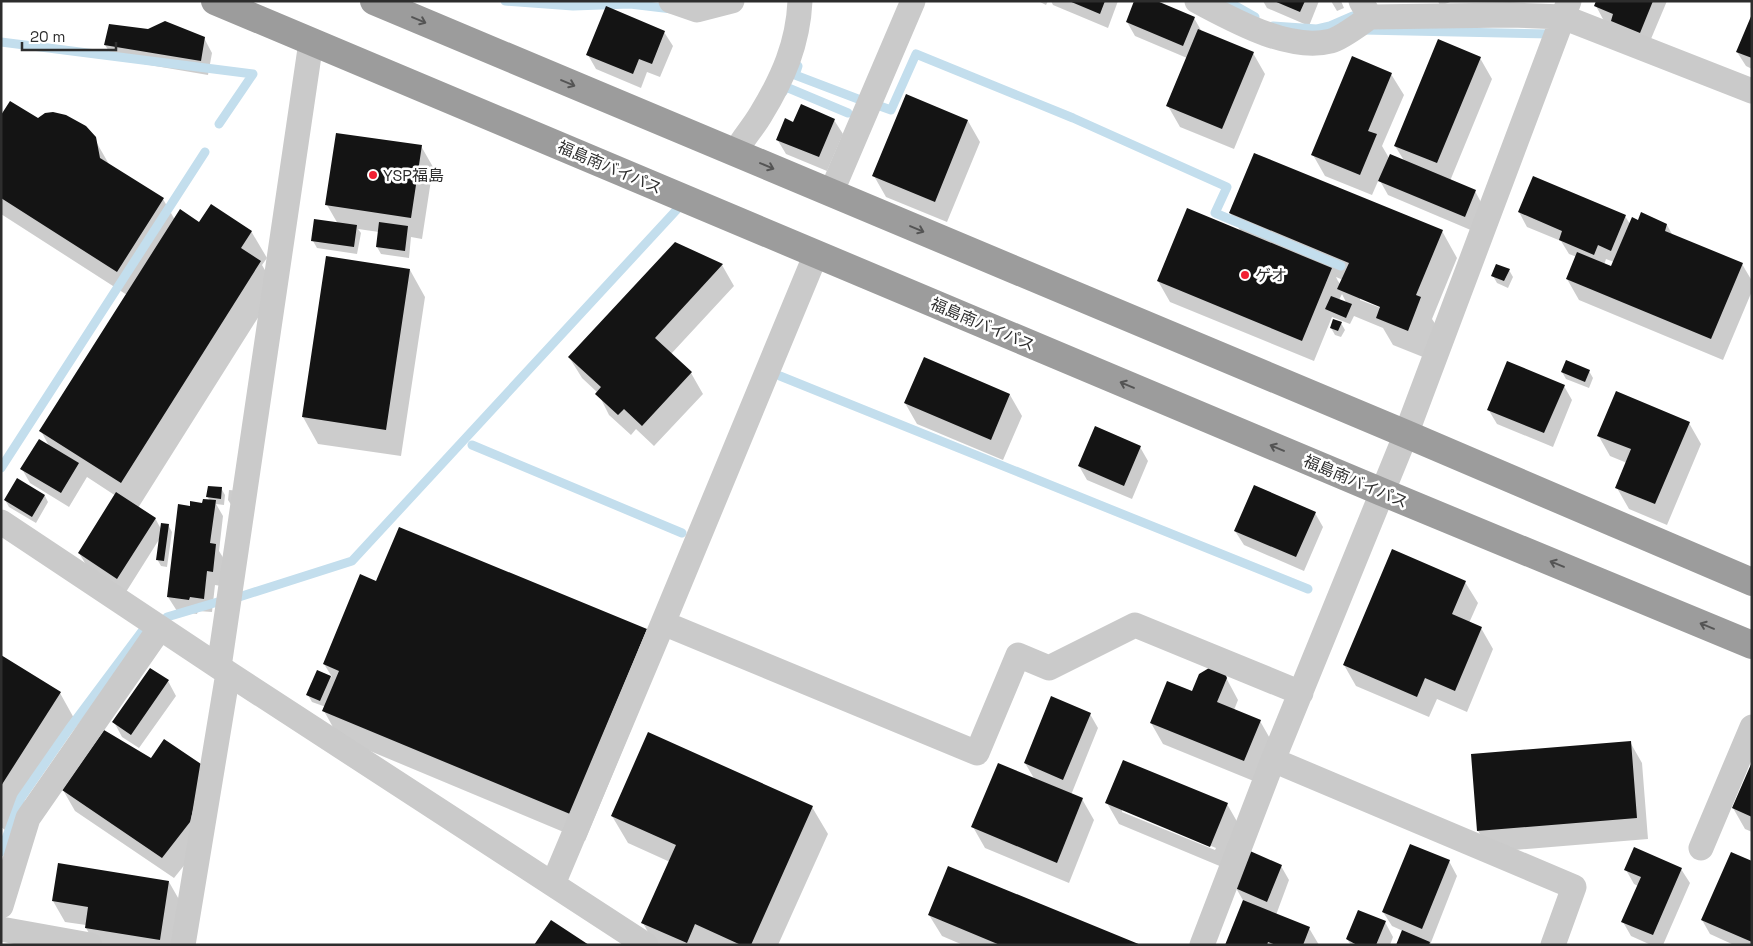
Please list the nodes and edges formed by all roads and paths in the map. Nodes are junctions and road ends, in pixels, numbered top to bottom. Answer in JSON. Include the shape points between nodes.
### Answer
{"nodes":[{"id":1,"x":215,"y":1,"type":"edge"},
{"id":2,"x":671,"y":1,"type":"edge"},
{"id":3,"x":732,"y":1,"type":"edge"},
{"id":4,"x":800,"y":1,"type":"edge"},
{"id":5,"x":912,"y":1,"type":"edge"},
{"id":6,"x":1197,"y":1,"type":"edge"},
{"id":7,"x":383,"y":3,"type":"edge"},
{"id":8,"x":1366,"y":9,"type":"edge"},
{"id":9,"x":1566,"y":9,"type":"edge"},
{"id":10,"x":312,"y":42,"type":"junction"},
{"id":11,"x":1752,"y":91,"type":"edge"},
{"id":12,"x":735,"y":153,"type":"junction"},
{"id":13,"x":831,"y":193,"type":"junction"},
{"id":14,"x":816,"y":254,"type":"junction"},
{"id":15,"x":1406,"y":434,"type":"junction"},
{"id":16,"x":1382,"y":492,"type":"junction"},
{"id":17,"x":1,"y":522,"type":"edge"},
{"id":18,"x":1752,"y":582,"type":"edge"},
{"id":19,"x":663,"y":622,"type":"junction"},
{"id":20,"x":160,"y":628,"type":"junction"},
{"id":21,"x":1752,"y":645,"type":"edge"},
{"id":22,"x":224,"y":670,"type":"junction"},
{"id":23,"x":1301,"y":692,"type":"junction"},
{"id":24,"x":1752,"y":727,"type":"edge"},
{"id":25,"x":1273,"y":760,"type":"junction"},
{"id":26,"x":1701,"y":848,"type":"dead end"},
{"id":27,"x":553,"y":884,"type":"junction"},
{"id":28,"x":1,"y":906,"type":"edge"},
{"id":29,"x":1,"y":929,"type":"edge"},
{"id":30,"x":90,"y":945,"type":"edge"},
{"id":31,"x":183,"y":945,"type":"edge"},
{"id":32,"x":646,"y":945,"type":"edge"},
{"id":33,"x":1202,"y":945,"type":"edge"},
{"id":34,"x":1553,"y":945,"type":"edge"}],
"edges":[{"from":1,"to":10,"type":"highway","name":"福島南バイパス"},
{"from":2,"to":3,"type":"street","via":[[696,10]]},
{"from":4,"to":12,"type":"street","via":[[797,35],[789,59],[761,115]]},
{"from":5,"to":13,"type":"street"},
{"from":6,"to":8,"type":"street","via":[[1247,27],[1313,44],[1333,41]]},
{"from":7,"to":12,"type":"highway","one_way":true},
{"from":8,"to":9,"type":"street","via":[[1510,15]]},
{"from":9,"to":11,"type":"street"},
{"from":9,"to":15,"type":"street"},
{"from":10,"to":14,"type":"highway","name":"福島南バイパス"},
{"from":10,"to":22,"type":"street"},
{"from":12,"to":13,"type":"highway","one_way":true},
{"from":13,"to":15,"type":"highway","one_way":true},
{"from":16,"to":14,"type":"highway","name":"福島南バイパス","one_way":true},
{"from":14,"to":19,"type":"street"},
{"from":15,"to":16,"type":"street"},
{"from":15,"to":18,"type":"highway"},
{"from":21,"to":16,"type":"highway","name":"福島南バイパス","one_way":true},
{"from":16,"to":23,"type":"street"},
{"from":17,"to":20,"type":"street"},
{"from":19,"to":23,"type":"street","via":[[977,753],[1018,655],[1049,668],[1135,625]]},
{"from":19,"to":27,"type":"street"},
{"from":20,"to":22,"type":"street"},
{"from":20,"to":28,"type":"street","via":[[28,818]]},
{"from":22,"to":27,"type":"street"},
{"from":22,"to":31,"type":"street"},
{"from":23,"to":25,"type":"street"},
{"from":24,"to":26,"type":"street"},
{"from":25,"to":33,"type":"street"},
{"from":25,"to":34,"type":"street","via":[[1574,886]]},
{"from":27,"to":32,"type":"street"},
{"from":29,"to":30,"type":"street"}]}
